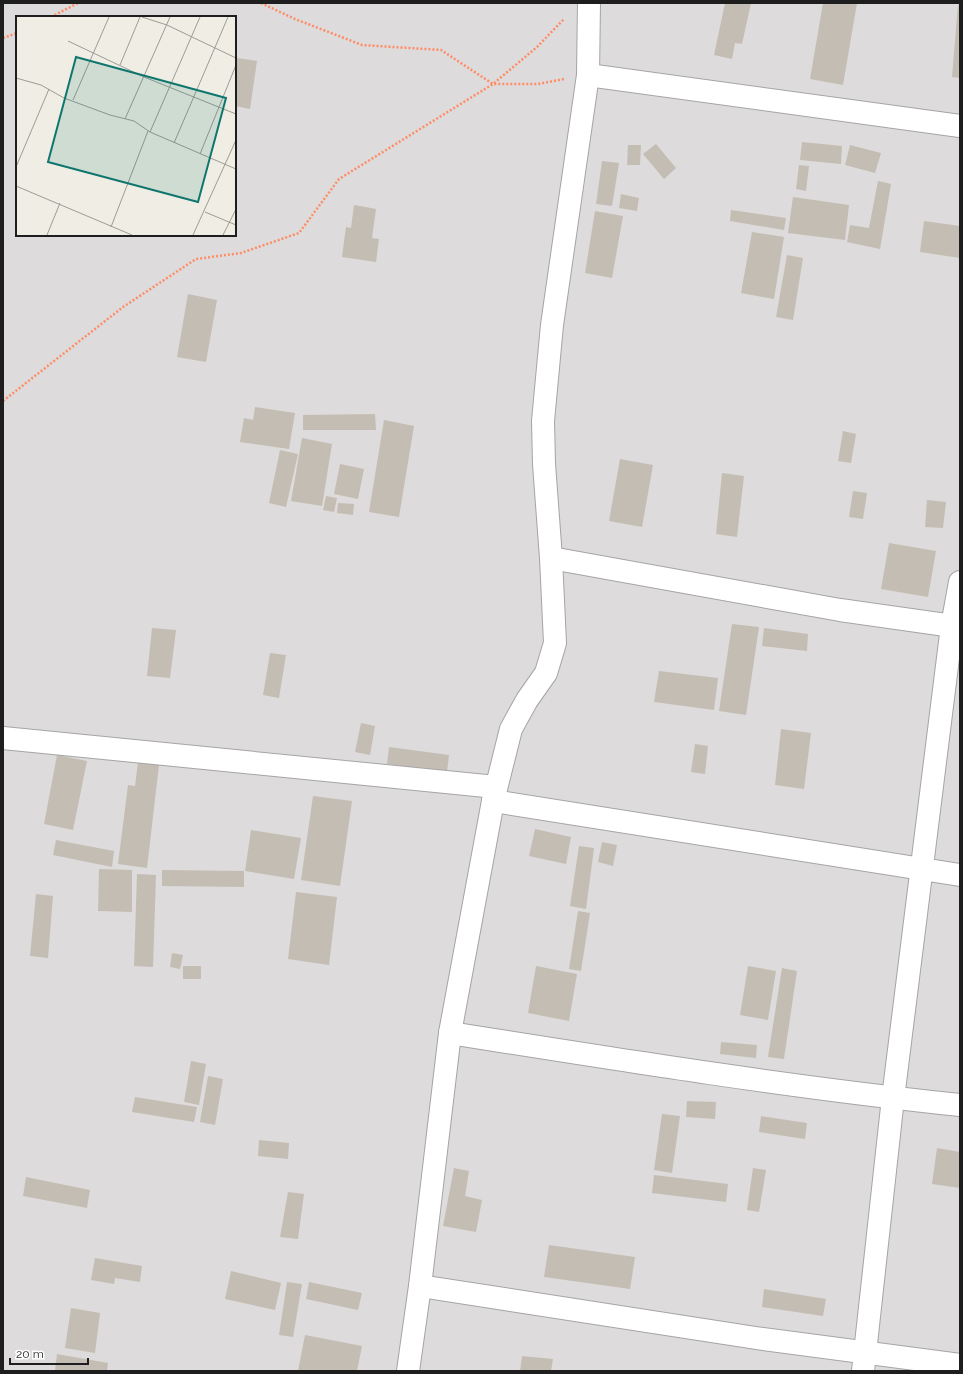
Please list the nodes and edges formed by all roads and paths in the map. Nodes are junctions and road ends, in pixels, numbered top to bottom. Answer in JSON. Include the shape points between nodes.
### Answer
{"nodes":[{"id":1,"x":78,"y":3,"type":"edge"},
{"id":2,"x":261,"y":3,"type":"edge"},
{"id":3,"x":589,"y":3,"type":"edge"},
{"id":4,"x":569,"y":14,"type":"dead end"},
{"id":5,"x":53,"y":16,"type":"edge"},
{"id":6,"x":16,"y":33,"type":"edge"},
{"id":7,"x":3,"y":38,"type":"edge"},
{"id":8,"x":588,"y":75,"type":"junction"},
{"id":9,"x":493,"y":84,"type":"junction"},
{"id":10,"x":960,"y":126,"type":"edge"},
{"id":11,"x":3,"y":401,"type":"edge"},
{"id":12,"x":551,"y":558,"type":"junction"},
{"id":13,"x":960,"y":582,"type":"edge"},
{"id":14,"x":956,"y":627,"type":"edge"},
{"id":15,"x":3,"y":738,"type":"edge"},
{"id":16,"x":495,"y":794,"type":"junction"},
{"id":17,"x":922,"y":869,"type":"junction"},
{"id":18,"x":960,"y":875,"type":"edge"},
{"id":19,"x":450,"y":1033,"type":"junction"},
{"id":20,"x":892,"y":1098,"type":"junction"},
{"id":21,"x":960,"y":1105,"type":"edge"},
{"id":22,"x":420,"y":1286,"type":"junction"},
{"id":23,"x":864,"y":1362,"type":"edge"},
{"id":24,"x":960,"y":1365,"type":"edge"},
{"id":25,"x":408,"y":1371,"type":"edge"}],
"edges":[{"from":1,"to":5,"type":"path"},
{"from":2,"to":9,"type":"path","via":[[362,45],[441,50]]},
{"from":3,"to":8,"type":"street"},
{"from":4,"to":9,"type":"path","via":[[537,47]]},
{"from":6,"to":7,"type":"path"},
{"from":8,"to":9,"type":"path","via":[[538,84]]},
{"from":8,"to":10,"type":"street"},
{"from":8,"to":12,"type":"street","via":[[552,325],[543,421]]},
{"from":9,"to":11,"type":"path","via":[[339,179],[299,233],[241,253],[196,259],[124,307]]},
{"from":12,"to":14,"type":"street","via":[[840,610]]},
{"from":12,"to":16,"type":"street","via":[[555,642],[546,673],[527,700],[511,730]]},
{"from":13,"to":14,"type":"street"},
{"from":14,"to":17,"type":"street"},
{"from":15,"to":16,"type":"street"},
{"from":16,"to":17,"type":"street"},
{"from":16,"to":19,"type":"street"},
{"from":17,"to":18,"type":"street"},
{"from":17,"to":20,"type":"street"},
{"from":19,"to":20,"type":"street","via":[[616,1060]]},
{"from":19,"to":22,"type":"street"},
{"from":20,"to":21,"type":"street"},
{"from":20,"to":23,"type":"street"},
{"from":22,"to":23,"type":"street","via":[[612,1316]]},
{"from":22,"to":25,"type":"street"},
{"from":23,"to":24,"type":"street"}]}
